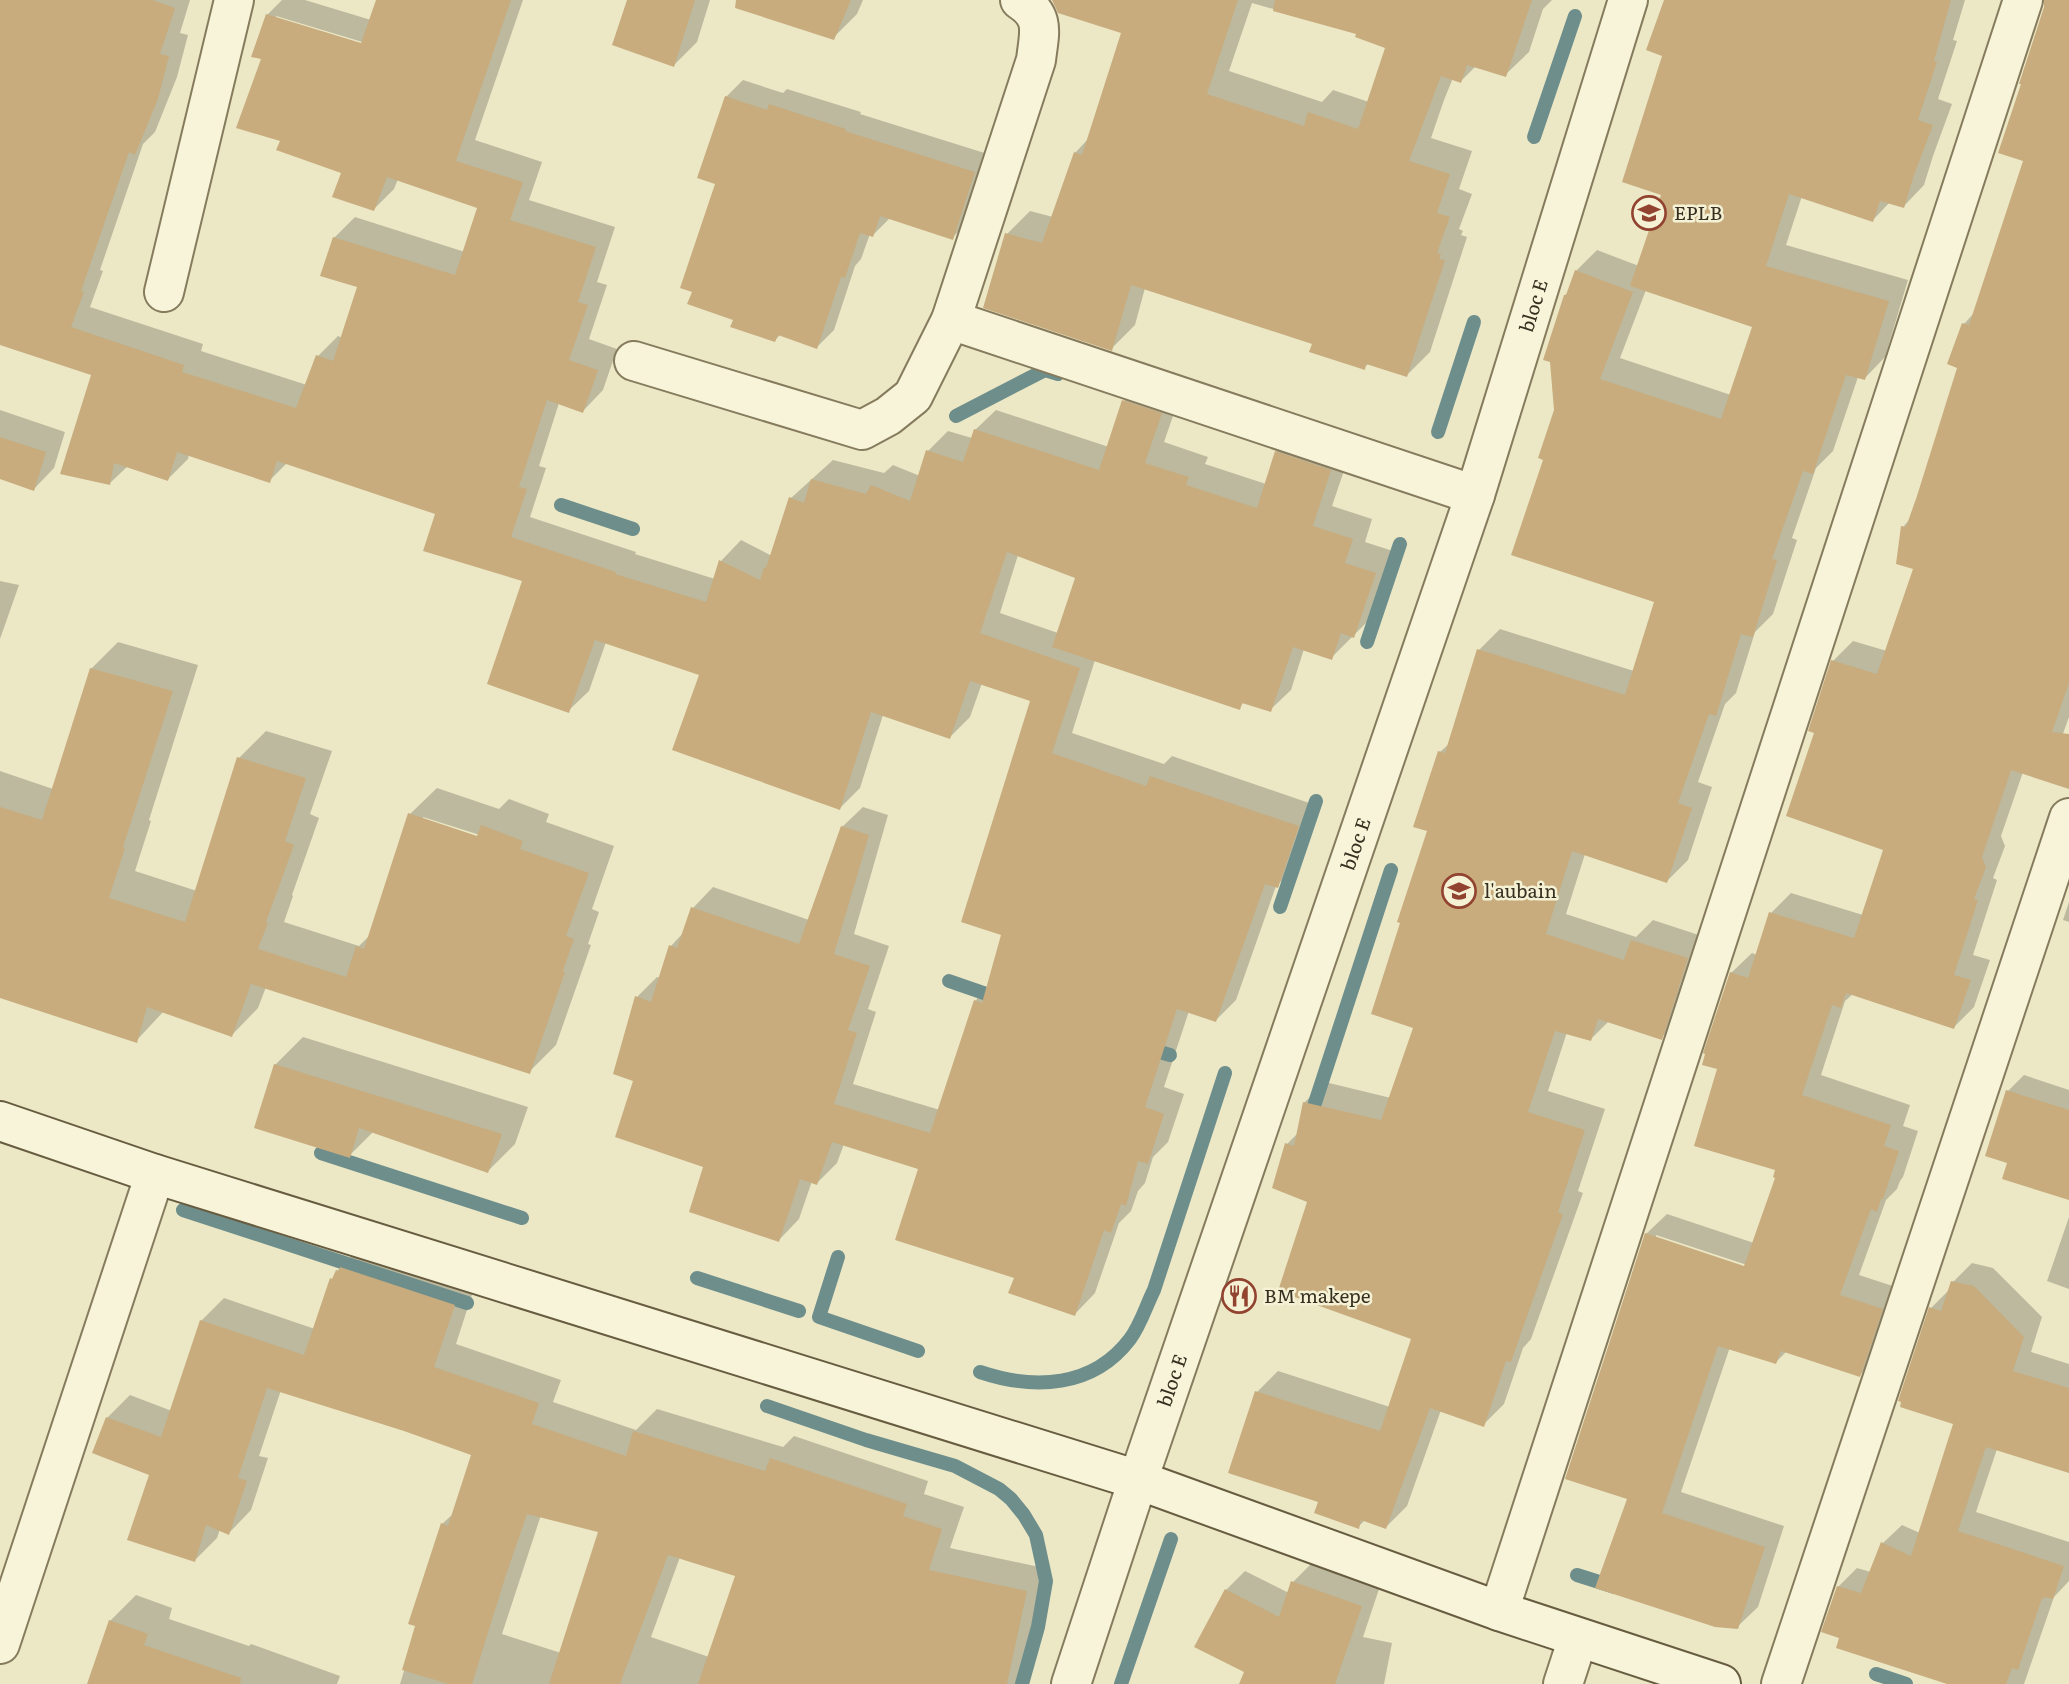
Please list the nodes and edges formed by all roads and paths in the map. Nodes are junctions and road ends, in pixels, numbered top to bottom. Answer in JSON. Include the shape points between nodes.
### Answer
{"nodes":[{"id":1,"x":234,"y":0,"type":"edge"},
{"id":2,"x":1020,"y":0,"type":"edge"},
{"id":3,"x":1628,"y":0,"type":"edge"},
{"id":4,"x":2023,"y":0,"type":"edge"},
{"id":5,"x":164,"y":292,"type":"dead end"},
{"id":6,"x":951,"y":320,"type":"junction"},
{"id":7,"x":634,"y":361,"type":"dead end"},
{"id":8,"x":1475,"y":495,"type":"junction"},
{"id":9,"x":2069,"y":818,"type":"edge"},
{"id":10,"x":0,"y":1121,"type":"edge"},
{"id":11,"x":155,"y":1174,"type":"junction"},
{"id":12,"x":1138,"y":1480,"type":"junction"},
{"id":13,"x":1499,"y":1611,"type":"junction"},
{"id":14,"x":1578,"y":1638,"type":"junction"},
{"id":15,"x":0,"y":1644,"type":"edge"},
{"id":16,"x":1071,"y":1684,"type":"edge"},
{"id":17,"x":1563,"y":1684,"type":"edge"},
{"id":18,"x":1721,"y":1684,"type":"edge"},
{"id":19,"x":1781,"y":1684,"type":"edge"}],
"edges":[{"from":1,"to":5,"type":"street"},
{"from":2,"to":6,"type":"street","via":[[1033,8],[1040,25],[1036,60]]},
{"from":3,"to":8,"type":"street","name":"bloc E"},
{"from":4,"to":13,"type":"street"},
{"from":6,"to":7,"type":"street","via":[[913,396],[862,430]]},
{"from":6,"to":8,"type":"street"},
{"from":8,"to":12,"type":"street","name":"bloc E"},
{"from":9,"to":19,"type":"street"},
{"from":10,"to":11,"type":"street"},
{"from":11,"to":12,"type":"street"},
{"from":11,"to":15,"type":"street"},
{"from":12,"to":13,"type":"street"},
{"from":12,"to":16,"type":"street","name":"bloc E"},
{"from":13,"to":14,"type":"street"},
{"from":14,"to":17,"type":"street"},
{"from":14,"to":18,"type":"street"}]}
